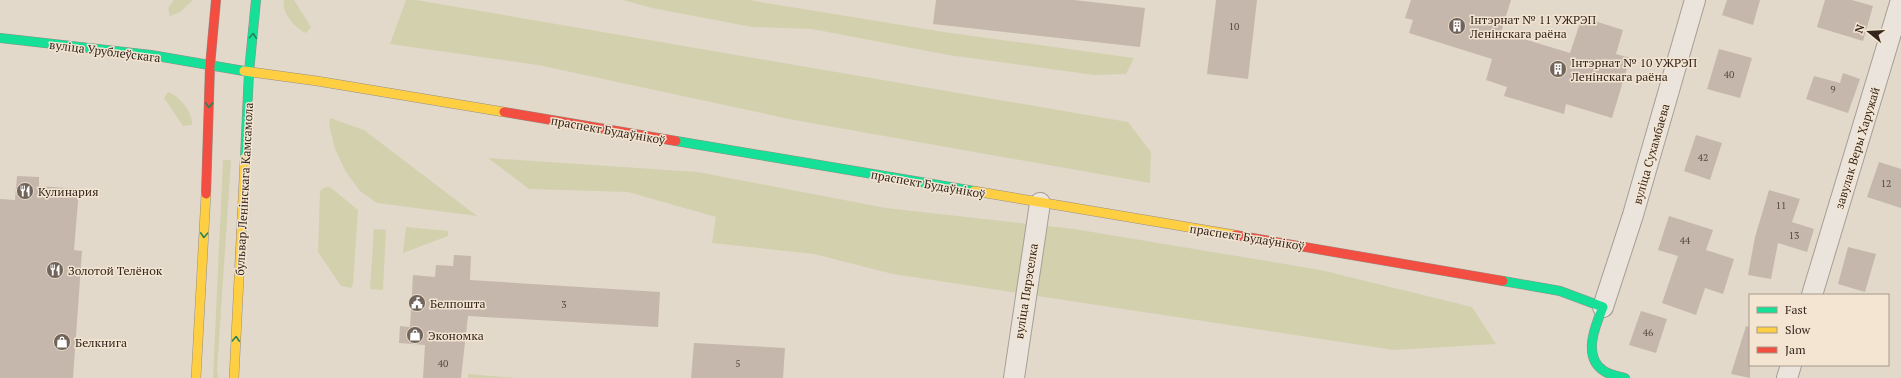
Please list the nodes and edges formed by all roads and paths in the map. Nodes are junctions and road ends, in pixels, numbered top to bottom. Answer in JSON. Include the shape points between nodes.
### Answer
{"nodes":[{"id":1,"x":216,"y":0,"type":"edge"},
{"id":2,"x":256,"y":0,"type":"edge"},
{"id":3,"x":1695,"y":0,"type":"edge"},
{"id":4,"x":1900,"y":0,"type":"edge"},
{"id":5,"x":0,"y":38,"type":"edge"},
{"id":6,"x":210,"y":66,"type":"junction"},
{"id":7,"x":249,"y":72,"type":"junction"},
{"id":8,"x":1040,"y":203,"type":"junction"},
{"id":9,"x":1812,"y":294,"type":"edge"},
{"id":10,"x":1603,"y":307,"type":"junction"},
{"id":11,"x":1791,"y":366,"type":"edge"},
{"id":12,"x":196,"y":378,"type":"edge"},
{"id":13,"x":234,"y":378,"type":"edge"},
{"id":14,"x":1014,"y":378,"type":"edge"},
{"id":15,"x":1625,"y":378,"type":"edge"},
{"id":16,"x":1787,"y":378,"type":"edge"}],
"edges":[{"from":1,"to":6,"type":"street"},
{"from":7,"to":2,"type":"street","name":"бульвар Ленінскага Камсамола","one_way":true},
{"from":3,"to":10,"type":"street","name":"вуліца Сухамбаева","via":[[1633,215]]},
{"from":4,"to":9,"type":"street","name":"завулак Веры Харужай"},
{"from":5,"to":6,"type":"street","name":"вуліца Урублеўскага","via":[[151,55]]},
{"from":6,"to":7,"type":"street","name":"вуліца Урублеўскага"},
{"from":6,"to":12,"type":"street","one_way":true,"via":[[208,159]]},
{"from":7,"to":8,"type":"street","name":"праспект Будаўнікоў","via":[[317,81]]},
{"from":13,"to":7,"type":"street","name":"бульвар Ленінскага Камсамола","one_way":true},
{"from":8,"to":10,"type":"street","name":"праспект Будаўнікоў","via":[[1544,288],[1560,291]]},
{"from":8,"to":14,"type":"street","name":"вуліца Пярэселка"},
{"from":10,"to":15,"type":"street","via":[[1592,336],[1592,356],[1603,370]]},
{"from":11,"to":16,"type":"street"}]}
